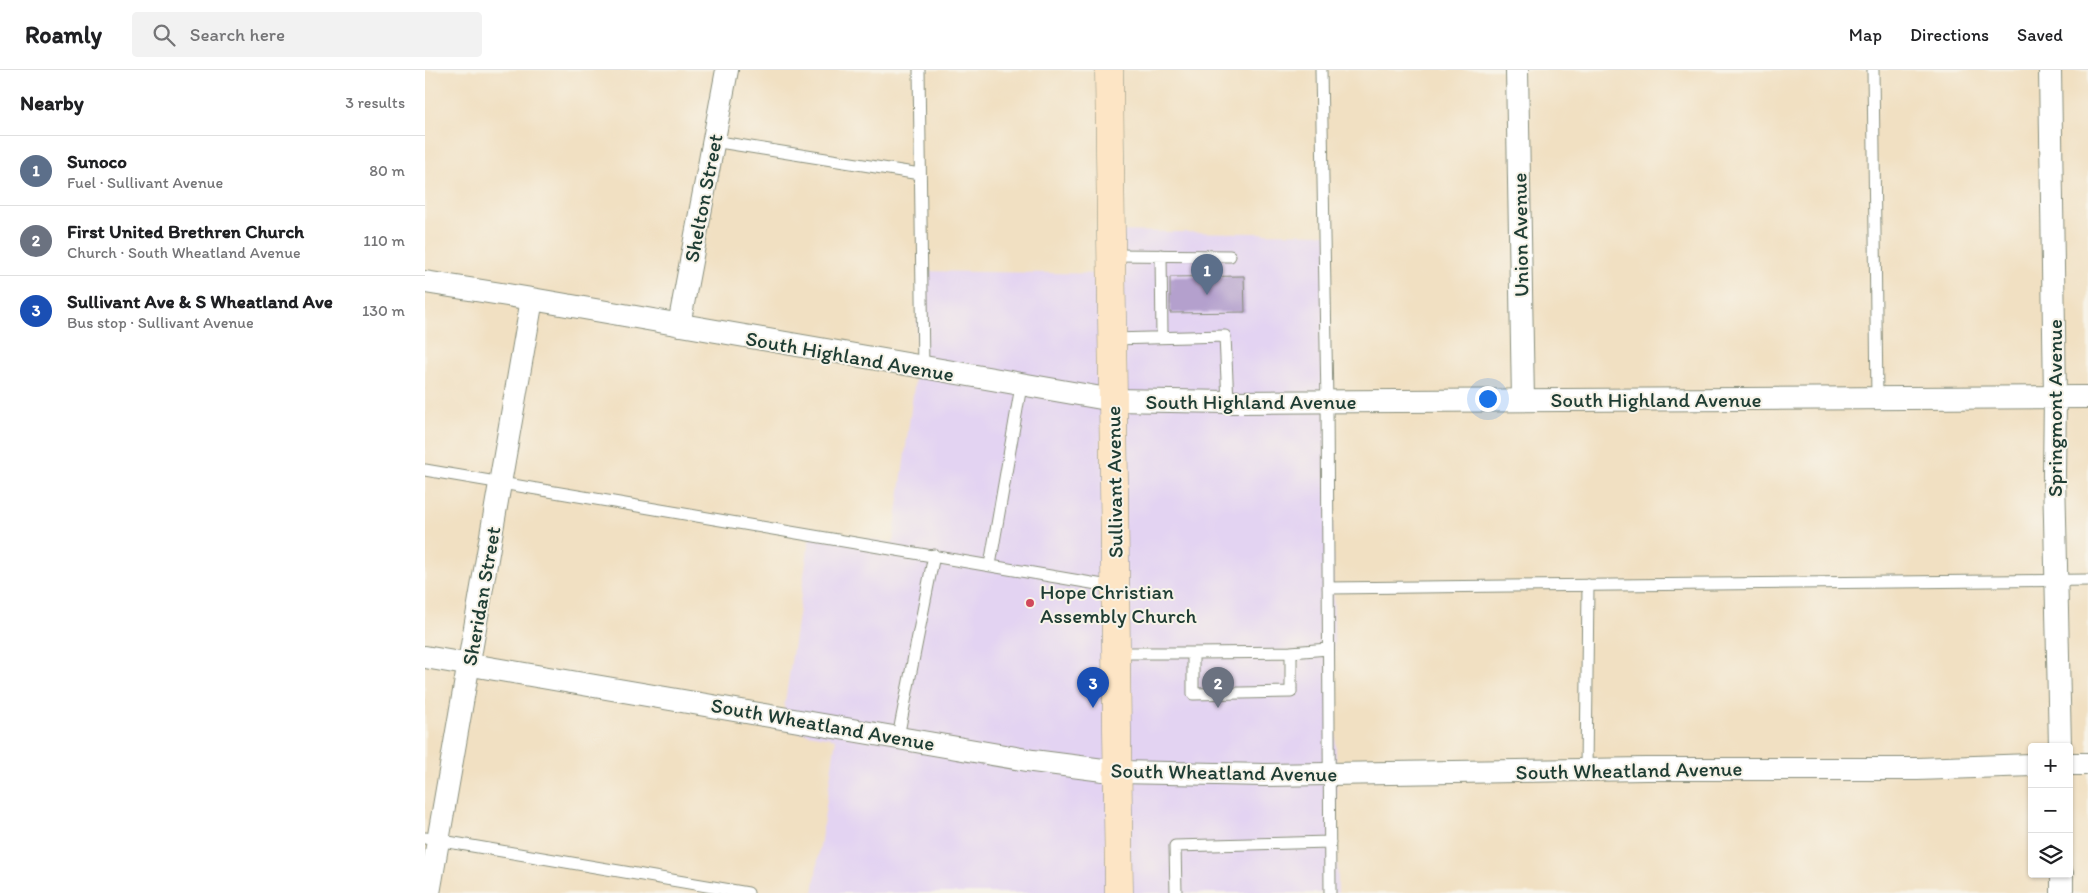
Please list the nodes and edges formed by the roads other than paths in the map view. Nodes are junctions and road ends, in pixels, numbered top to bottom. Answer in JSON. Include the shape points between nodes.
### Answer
{"nodes":[{"id":1,"x":727,"y":70,"type":"edge"},
{"id":2,"x":919,"y":70,"type":"edge"},
{"id":3,"x":1109,"y":70,"type":"edge"},
{"id":4,"x":1321,"y":70,"type":"edge"},
{"id":5,"x":1517,"y":70,"type":"edge"},
{"id":6,"x":1873,"y":70,"type":"edge"},
{"id":7,"x":2050,"y":70,"type":"edge"},
{"id":8,"x":713,"y":141,"type":"junction"},
{"id":9,"x":920,"y":174,"type":"junction"},
{"id":10,"x":1112,"y":255,"type":"junction"},
{"id":11,"x":1161,"y":255,"type":"junction"},
{"id":12,"x":1230,"y":256,"type":"dead end"},
{"id":13,"x":425,"y":282,"type":"edge"},
{"id":14,"x":532,"y":299,"type":"junction"},
{"id":15,"x":679,"y":325,"type":"junction"},
{"id":16,"x":1162,"y":337,"type":"junction"},
{"id":17,"x":1113,"y":339,"type":"junction"},
{"id":18,"x":923,"y":369,"type":"junction"},
{"id":19,"x":1021,"y":386,"type":"junction"},
{"id":20,"x":1877,"y":398,"type":"junction"},
{"id":21,"x":2055,"y":398,"type":"junction"},
{"id":22,"x":2088,"y":398,"type":"edge"},
{"id":23,"x":1113,"y":400,"type":"junction"},
{"id":24,"x":1523,"y":400,"type":"junction"},
{"id":25,"x":1228,"y":402,"type":"junction"},
{"id":26,"x":1327,"y":402,"type":"junction"},
{"id":27,"x":425,"y":470,"type":"edge"},
{"id":28,"x":501,"y":482,"type":"junction"},
{"id":29,"x":934,"y":556,"type":"junction"},
{"id":30,"x":990,"y":565,"type":"junction"},
{"id":31,"x":2088,"y":580,"type":"edge"},
{"id":32,"x":2057,"y":581,"type":"junction"},
{"id":33,"x":1588,"y":585,"type":"junction"},
{"id":34,"x":1115,"y":587,"type":"junction"},
{"id":35,"x":1328,"y":588,"type":"junction"},
{"id":36,"x":1328,"y":649,"type":"junction"},
{"id":37,"x":1291,"y":652,"type":"junction"},
{"id":38,"x":1116,"y":653,"type":"junction"},
{"id":39,"x":1193,"y":654,"type":"junction"},
{"id":40,"x":425,"y":657,"type":"edge"},
{"id":41,"x":468,"y":664,"type":"junction"},
{"id":42,"x":898,"y":737,"type":"junction"},
{"id":43,"x":2060,"y":743,"type":"edge"},
{"id":44,"x":2073,"y":764,"type":"edge"},
{"id":45,"x":2088,"y":764,"type":"edge"},
{"id":46,"x":2028,"y":765,"type":"edge"},
{"id":47,"x":1586,"y":770,"type":"junction"},
{"id":48,"x":1119,"y":772,"type":"junction"},
{"id":49,"x":1328,"y":774,"type":"junction"},
{"id":50,"x":432,"y":839,"type":"edge"},
{"id":51,"x":1329,"y":842,"type":"junction"},
{"id":52,"x":2062,"y":878,"type":"edge"},
{"id":53,"x":429,"y":893,"type":"edge"},
{"id":54,"x":748,"y":893,"type":"edge"},
{"id":55,"x":1119,"y":893,"type":"edge"},
{"id":56,"x":1176,"y":893,"type":"edge"},
{"id":57,"x":1330,"y":893,"type":"edge"},
{"id":58,"x":2062,"y":893,"type":"edge"}],
"edges":[{"from":1,"to":8,"type":"street","name":"Shelton Street"},
{"from":2,"to":9,"type":"lane"},
{"from":3,"to":10,"type":"main road","name":"Sullivant Avenue"},
{"from":4,"to":26,"type":"lane"},
{"from":5,"to":24,"type":"street","name":"Union Avenue"},
{"from":6,"to":20,"type":"lane"},
{"from":7,"to":21,"type":"street","name":"Springmont Avenue"},
{"from":8,"to":9,"type":"lane"},
{"from":8,"to":15,"type":"street","name":"Shelton Street"},
{"from":9,"to":18,"type":"lane"},
{"from":10,"to":11,"type":"lane"},
{"from":10,"to":17,"type":"main road","name":"Sullivant Avenue"},
{"from":11,"to":12,"type":"lane"},
{"from":11,"to":16,"type":"lane"},
{"from":13,"to":14,"type":"street","name":"South Highland Avenue"},
{"from":14,"to":15,"type":"street","name":"South Highland Avenue"},
{"from":14,"to":28,"type":"street","name":"Sheridan Street"},
{"from":15,"to":18,"type":"street","name":"South Highland Avenue"},
{"from":16,"to":17,"type":"lane"},
{"from":16,"to":25,"type":"lane","via":[[1225,336]]},
{"from":17,"to":23,"type":"main road","name":"Sullivant Avenue"},
{"from":18,"to":19,"type":"street","name":"South Highland Avenue"},
{"from":19,"to":23,"type":"street","name":"South Highland Avenue"},
{"from":19,"to":30,"type":"lane"},
{"from":20,"to":21,"type":"street","name":"South Highland Avenue"},
{"from":20,"to":24,"type":"street","name":"South Highland Avenue"},
{"from":21,"to":22,"type":"street","name":"South Highland Avenue"},
{"from":21,"to":32,"type":"street","name":"Springmont Avenue"},
{"from":23,"to":25,"type":"street","name":"South Highland Avenue"},
{"from":23,"to":34,"type":"main road","name":"Sullivant Avenue"},
{"from":24,"to":26,"type":"street","name":"South Highland Avenue"},
{"from":25,"to":26,"type":"street","name":"South Highland Avenue"},
{"from":26,"to":35,"type":"lane"},
{"from":27,"to":28,"type":"lane"},
{"from":28,"to":29,"type":"lane"},
{"from":28,"to":41,"type":"street","name":"Sheridan Street"},
{"from":29,"to":30,"type":"lane"},
{"from":29,"to":42,"type":"lane"},
{"from":30,"to":34,"type":"lane"},
{"from":31,"to":32,"type":"lane"},
{"from":32,"to":33,"type":"lane"},
{"from":32,"to":43,"type":"street","name":"Springmont Avenue"},
{"from":33,"to":35,"type":"lane"},
{"from":33,"to":47,"type":"lane"},
{"from":34,"to":38,"type":"main road","name":"Sullivant Avenue"},
{"from":35,"to":36,"type":"lane"},
{"from":36,"to":37,"type":"lane"},
{"from":36,"to":49,"type":"lane"},
{"from":37,"to":39,"type":"lane"},
{"from":37,"to":39,"type":"lane","via":[[1291,692],[1262,693],[1193,694]]},
{"from":38,"to":39,"type":"lane"},
{"from":38,"to":48,"type":"main road","name":"Sullivant Avenue"},
{"from":40,"to":41,"type":"street","name":"South Wheatland Avenue"},
{"from":41,"to":42,"type":"street","name":"South Wheatland Avenue"},
{"from":41,"to":50,"type":"street","name":"Sheridan Street"},
{"from":42,"to":48,"type":"street","name":"South Wheatland Avenue","via":[[1033,761]]},
{"from":44,"to":45,"type":"street"},
{"from":46,"to":47,"type":"street","name":"South Wheatland Avenue","via":[[1908,769]]},
{"from":47,"to":49,"type":"street","name":"South Wheatland Avenue"},
{"from":48,"to":49,"type":"street","name":"South Wheatland Avenue"},
{"from":48,"to":55,"type":"main road","name":"Sullivant Avenue"},
{"from":49,"to":51,"type":"lane"},
{"from":50,"to":53,"type":"street","name":"Sheridan Street"},
{"from":50,"to":54,"type":"lane"},
{"from":51,"to":56,"type":"lane","via":[[1175,846]]},
{"from":51,"to":57,"type":"lane"},
{"from":52,"to":58,"type":"street"}]}
